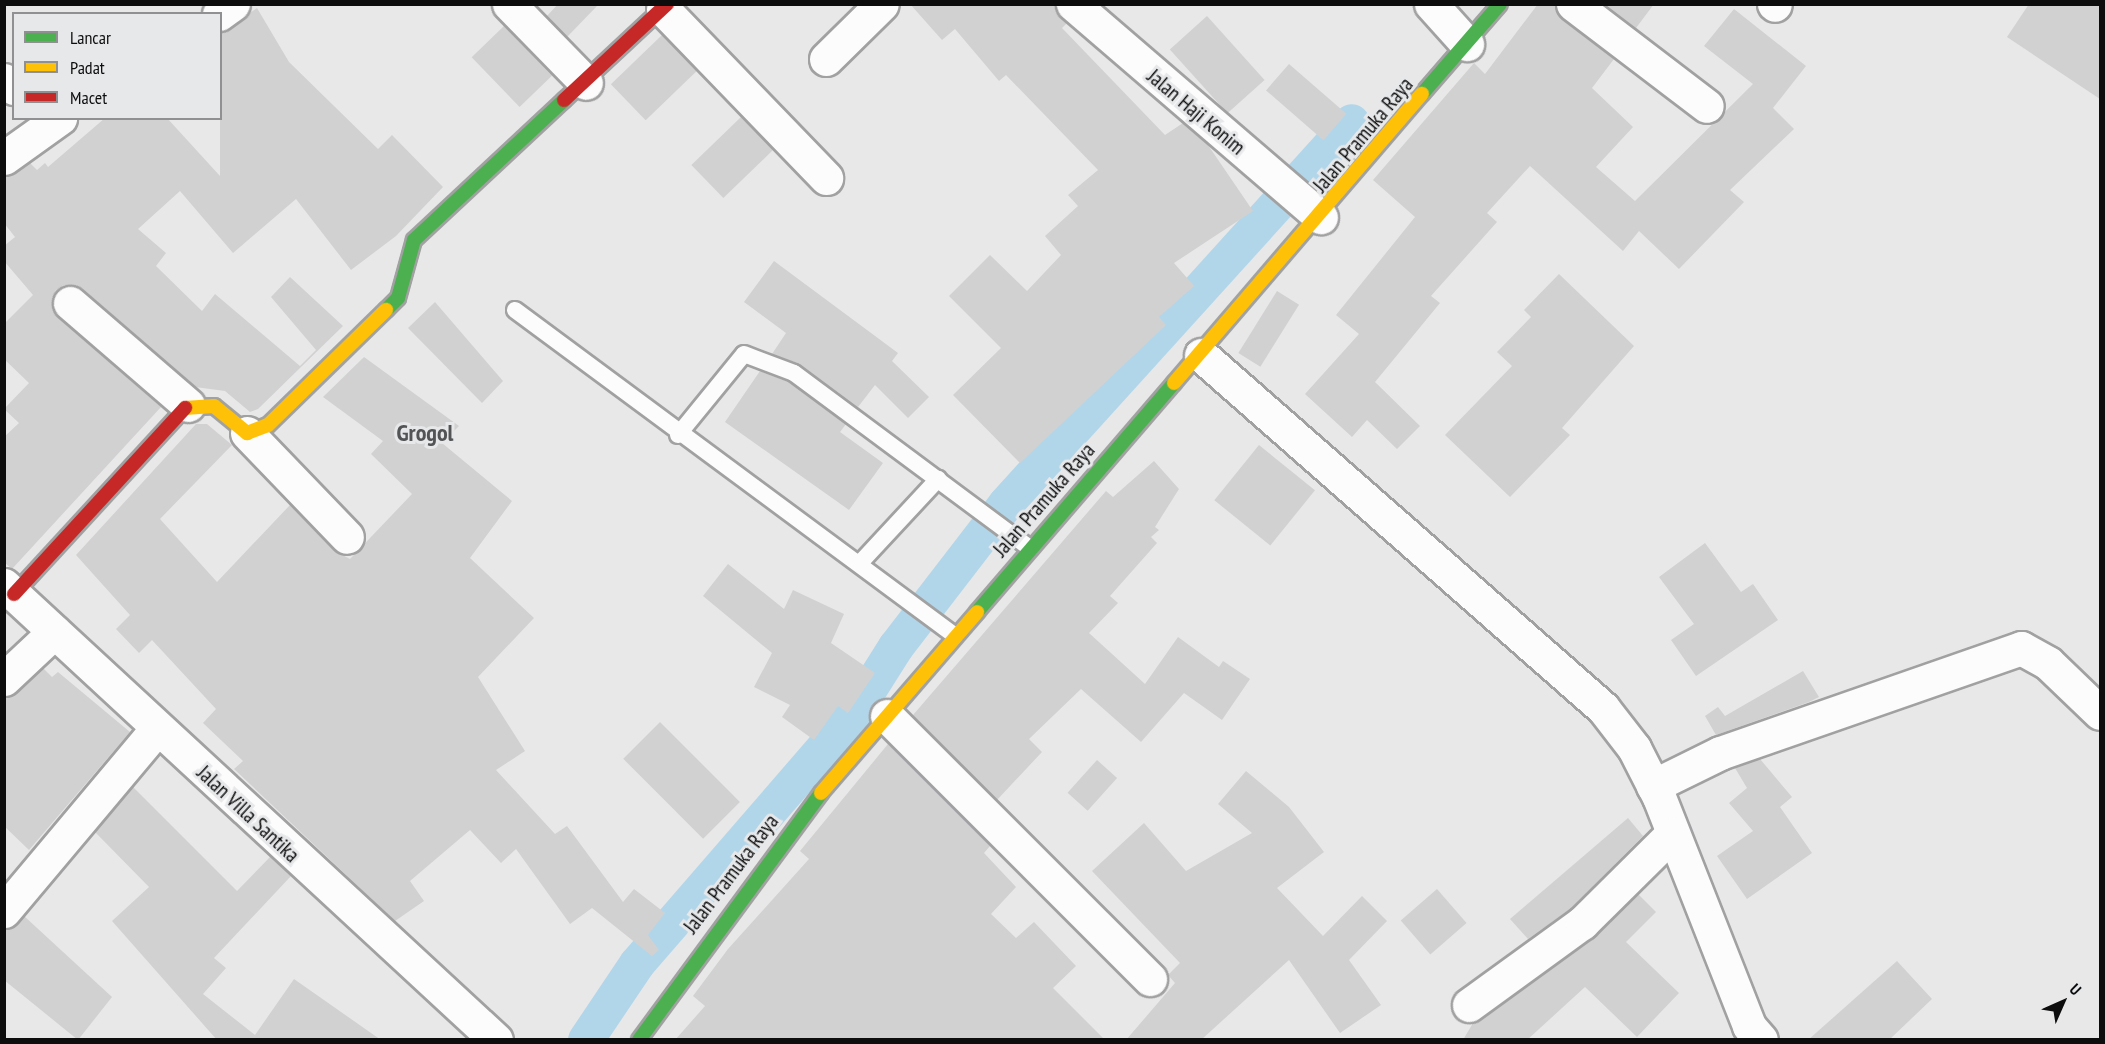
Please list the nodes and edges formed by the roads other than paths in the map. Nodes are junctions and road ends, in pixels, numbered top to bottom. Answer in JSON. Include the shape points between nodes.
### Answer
{"nodes":[{"id":1,"x":509,"y":4,"type":"edge"},
{"id":2,"x":882,"y":4,"type":"edge"},
{"id":3,"x":1073,"y":4,"type":"edge"},
{"id":4,"x":1431,"y":4,"type":"edge"},
{"id":5,"x":1500,"y":4,"type":"edge"},
{"id":6,"x":1574,"y":4,"type":"edge"},
{"id":7,"x":665,"y":7,"type":"edge"},
{"id":8,"x":1467,"y":44,"type":"junction"},
{"id":9,"x":826,"y":59,"type":"dead end"},
{"id":10,"x":586,"y":83,"type":"junction"},
{"id":11,"x":1707,"y":106,"type":"dead end"},
{"id":12,"x":53,"y":120,"type":"edge"},
{"id":13,"x":4,"y":158,"type":"edge"},
{"id":14,"x":826,"y":178,"type":"dead end"},
{"id":15,"x":1317,"y":212,"type":"junction"},
{"id":16,"x":70,"y":303,"type":"dead end"},
{"id":17,"x":515,"y":310,"type":"dead end"},
{"id":18,"x":1201,"y":355,"type":"junction"},
{"id":19,"x":188,"y":405,"type":"junction"},
{"id":20,"x":247,"y":433,"type":"junction"},
{"id":21,"x":678,"y":435,"type":"junction"},
{"id":22,"x":938,"y":479,"type":"junction"},
{"id":23,"x":347,"y":537,"type":"dead end"},
{"id":24,"x":1030,"y":548,"type":"junction"},
{"id":25,"x":860,"y":563,"type":"junction"},
{"id":26,"x":9,"y":589,"type":"edge"},
{"id":27,"x":54,"y":632,"type":"junction"},
{"id":28,"x":954,"y":635,"type":"junction"},
{"id":29,"x":4,"y":679,"type":"edge"},
{"id":30,"x":2100,"y":713,"type":"edge"},
{"id":31,"x":887,"y":716,"type":"junction"},
{"id":32,"x":156,"y":730,"type":"junction"},
{"id":33,"x":1653,"y":786,"type":"junction"},
{"id":34,"x":1672,"y":834,"type":"junction"},
{"id":35,"x":4,"y":911,"type":"edge"},
{"id":36,"x":1150,"y":979,"type":"dead end"},
{"id":37,"x":1469,"y":1005,"type":"dead end"},
{"id":38,"x":1749,"y":1035,"type":"edge"},
{"id":39,"x":496,"y":1040,"type":"edge"},
{"id":40,"x":639,"y":1040,"type":"edge"}],
"edges":[{"from":1,"to":10,"type":"street"},
{"from":2,"to":9,"type":"street"},
{"from":3,"to":15,"type":"street","name":"Jalan Haji Konim","via":[[1198,116]]},
{"from":4,"to":8,"type":"street"},
{"from":5,"to":8,"type":"street","name":"Jalan Pramuka Raya"},
{"from":6,"to":11,"type":"street"},
{"from":7,"to":10,"type":"street"},
{"from":7,"to":14,"type":"street"},
{"from":8,"to":15,"type":"street","name":"Jalan Pramuka Raya"},
{"from":10,"to":20,"type":"street","via":[[429,225],[404,262],[398,298],[268,424]]},
{"from":12,"to":13,"type":"street"},
{"from":15,"to":18,"type":"street","name":"Jalan Pramuka Raya"},
{"from":16,"to":19,"type":"street"},
{"from":17,"to":21,"type":"lane"},
{"from":18,"to":24,"type":"street","name":"Jalan Pramuka Raya"},
{"from":18,"to":33,"type":"street","via":[[1558,662],[1604,708]]},
{"from":19,"to":20,"type":"street","via":[[214,406]]},
{"from":19,"to":26,"type":"street"},
{"from":20,"to":23,"type":"street"},
{"from":21,"to":22,"type":"lane","via":[[744,354],[794,373]]},
{"from":21,"to":25,"type":"lane"},
{"from":22,"to":24,"type":"lane"},
{"from":22,"to":25,"type":"lane"},
{"from":24,"to":28,"type":"street","name":"Jalan Pramuka Raya"},
{"from":25,"to":28,"type":"lane"},
{"from":26,"to":27,"type":"street","name":"Jalan Villa Santika"},
{"from":27,"to":29,"type":"street"},
{"from":27,"to":32,"type":"street","name":"Jalan Villa Santika"},
{"from":28,"to":31,"type":"street","name":"Jalan Pramuka Raya"},
{"from":30,"to":33,"type":"street","via":[[2048,663],[2021,648],[1720,753]]},
{"from":31,"to":36,"type":"street"},
{"from":31,"to":40,"type":"street","name":"Jalan Pramuka Raya","via":[[790,829]]},
{"from":32,"to":35,"type":"street"},
{"from":32,"to":39,"type":"street","name":"Jalan Villa Santika"},
{"from":33,"to":34,"type":"street"},
{"from":34,"to":37,"type":"street","via":[[1582,923]]},
{"from":34,"to":38,"type":"street"}]}
